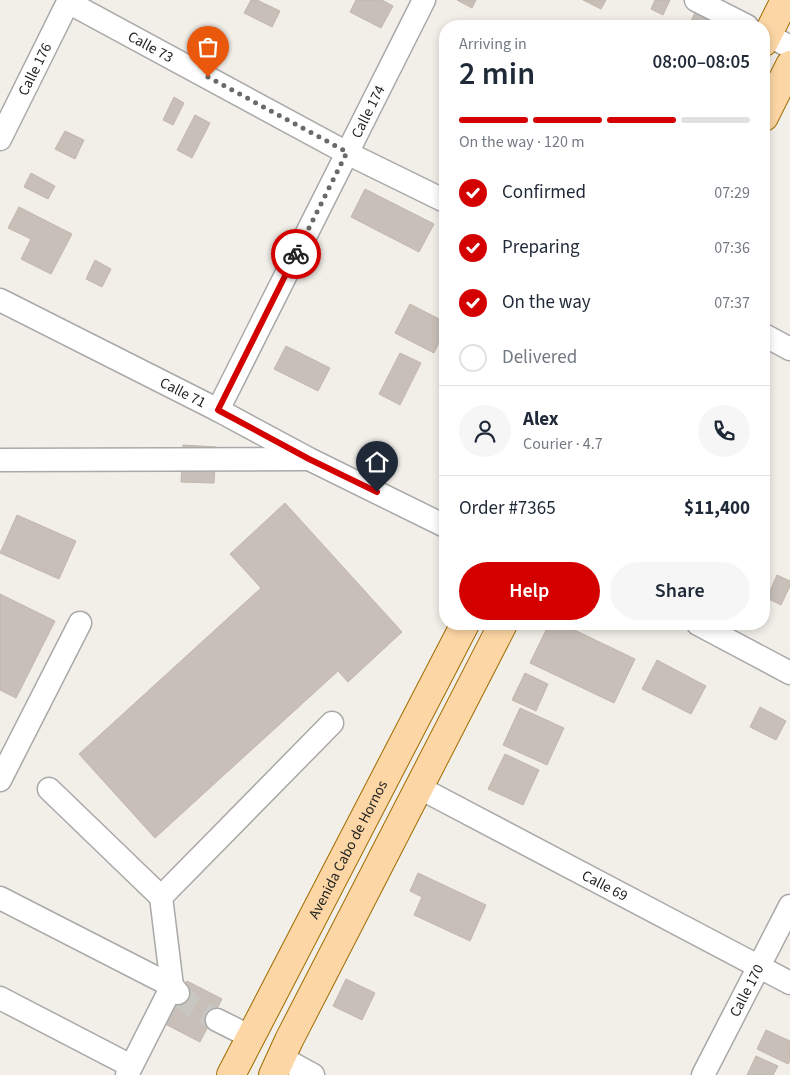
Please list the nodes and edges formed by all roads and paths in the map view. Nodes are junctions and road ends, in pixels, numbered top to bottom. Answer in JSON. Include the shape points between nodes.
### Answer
{"nodes":[{"id":1,"x":424,"y":0,"type":"edge"},
{"id":2,"x":696,"y":0,"type":"edge"},
{"id":3,"x":785,"y":0,"type":"edge"},
{"id":4,"x":69,"y":1,"type":"edge"},
{"id":5,"x":734,"y":20,"type":"edge"},
{"id":6,"x":770,"y":29,"type":"edge"},
{"id":7,"x":790,"y":65,"type":"edge"},
{"id":8,"x":770,"y":105,"type":"edge"},
{"id":9,"x":0,"y":139,"type":"edge"},
{"id":10,"x":347,"y":152,"type":"junction"},
{"id":11,"x":439,"y":198,"type":"edge"},
{"id":12,"x":0,"y":300,"type":"edge"},
{"id":13,"x":770,"y":338,"type":"edge"},
{"id":14,"x":790,"y":349,"type":"edge"},
{"id":15,"x":218,"y":410,"type":"junction"},
{"id":16,"x":309,"y":459,"type":"junction"},
{"id":17,"x":0,"y":460,"type":"edge"},
{"id":18,"x":439,"y":523,"type":"edge"},
{"id":19,"x":80,"y":623,"type":"dead end"},
{"id":20,"x":461,"y":630,"type":"edge"},
{"id":21,"x":500,"y":630,"type":"edge"},
{"id":22,"x":709,"y":630,"type":"edge"},
{"id":23,"x":790,"y":674,"type":"edge"},
{"id":24,"x":332,"y":723,"type":"dead end"},
{"id":25,"x":0,"y":780,"type":"edge"},
{"id":26,"x":420,"y":788,"type":"junction"},
{"id":27,"x":49,"y":789,"type":"dead end"},
{"id":28,"x":161,"y":897,"type":"junction"},
{"id":29,"x":0,"y":898,"type":"edge"},
{"id":30,"x":790,"y":906,"type":"edge"},
{"id":31,"x":759,"y":966,"type":"junction"},
{"id":32,"x":790,"y":983,"type":"edge"},
{"id":33,"x":175,"y":989,"type":"junction"},
{"id":34,"x":0,"y":998,"type":"edge"},
{"id":35,"x":217,"y":1020,"type":"tunnel mouth"},
{"id":36,"x":251,"y":1037,"type":"junction"},
{"id":37,"x":277,"y":1066,"type":"edge"},
{"id":38,"x":129,"y":1071,"type":"edge"},
{"id":39,"x":231,"y":1075,"type":"edge"},
{"id":40,"x":313,"y":1075,"type":"edge"},
{"id":41,"x":703,"y":1075,"type":"edge"}],
"edges":[{"from":1,"to":10,"type":"street","name":"Calle 174"},
{"from":2,"to":5,"type":"street"},
{"from":3,"to":6,"type":"main road"},
{"from":4,"to":9,"type":"street","name":"Calle 176"},
{"from":4,"to":10,"type":"street","name":"Calle 73"},
{"from":7,"to":8,"type":"main road"},
{"from":10,"to":11,"type":"street","name":"Calle 73"},
{"from":10,"to":15,"type":"street","name":"Calle 174"},
{"from":12,"to":15,"type":"street","name":"Calle 71"},
{"from":13,"to":14,"type":"street"},
{"from":15,"to":16,"type":"street","name":"Calle 71"},
{"from":16,"to":17,"type":"street"},
{"from":16,"to":18,"type":"street","name":"Calle 71"},
{"from":19,"to":25,"type":"street"},
{"from":20,"to":36,"type":"main road","name":"Avenida Cabo de Hornos"},
{"from":21,"to":26,"type":"main road"},
{"from":22,"to":23,"type":"street"},
{"from":24,"to":28,"type":"street"},
{"from":26,"to":31,"type":"street","name":"Calle 69"},
{"from":26,"to":37,"type":"main road"},
{"from":27,"to":28,"type":"street"},
{"from":28,"to":33,"type":"street"},
{"from":29,"to":33,"type":"street"},
{"from":30,"to":31,"type":"street","name":"Calle 170"},
{"from":31,"to":32,"type":"street","name":"Calle 69"},
{"from":31,"to":41,"type":"street","name":"Calle 170"},
{"from":33,"to":38,"type":"street"},
{"from":34,"to":38,"type":"street"},
{"from":35,"to":36,"type":"street"},
{"from":36,"to":39,"type":"main road","name":"Avenida Cabo de Hornos"},
{"from":37,"to":40,"type":"street"}]}
